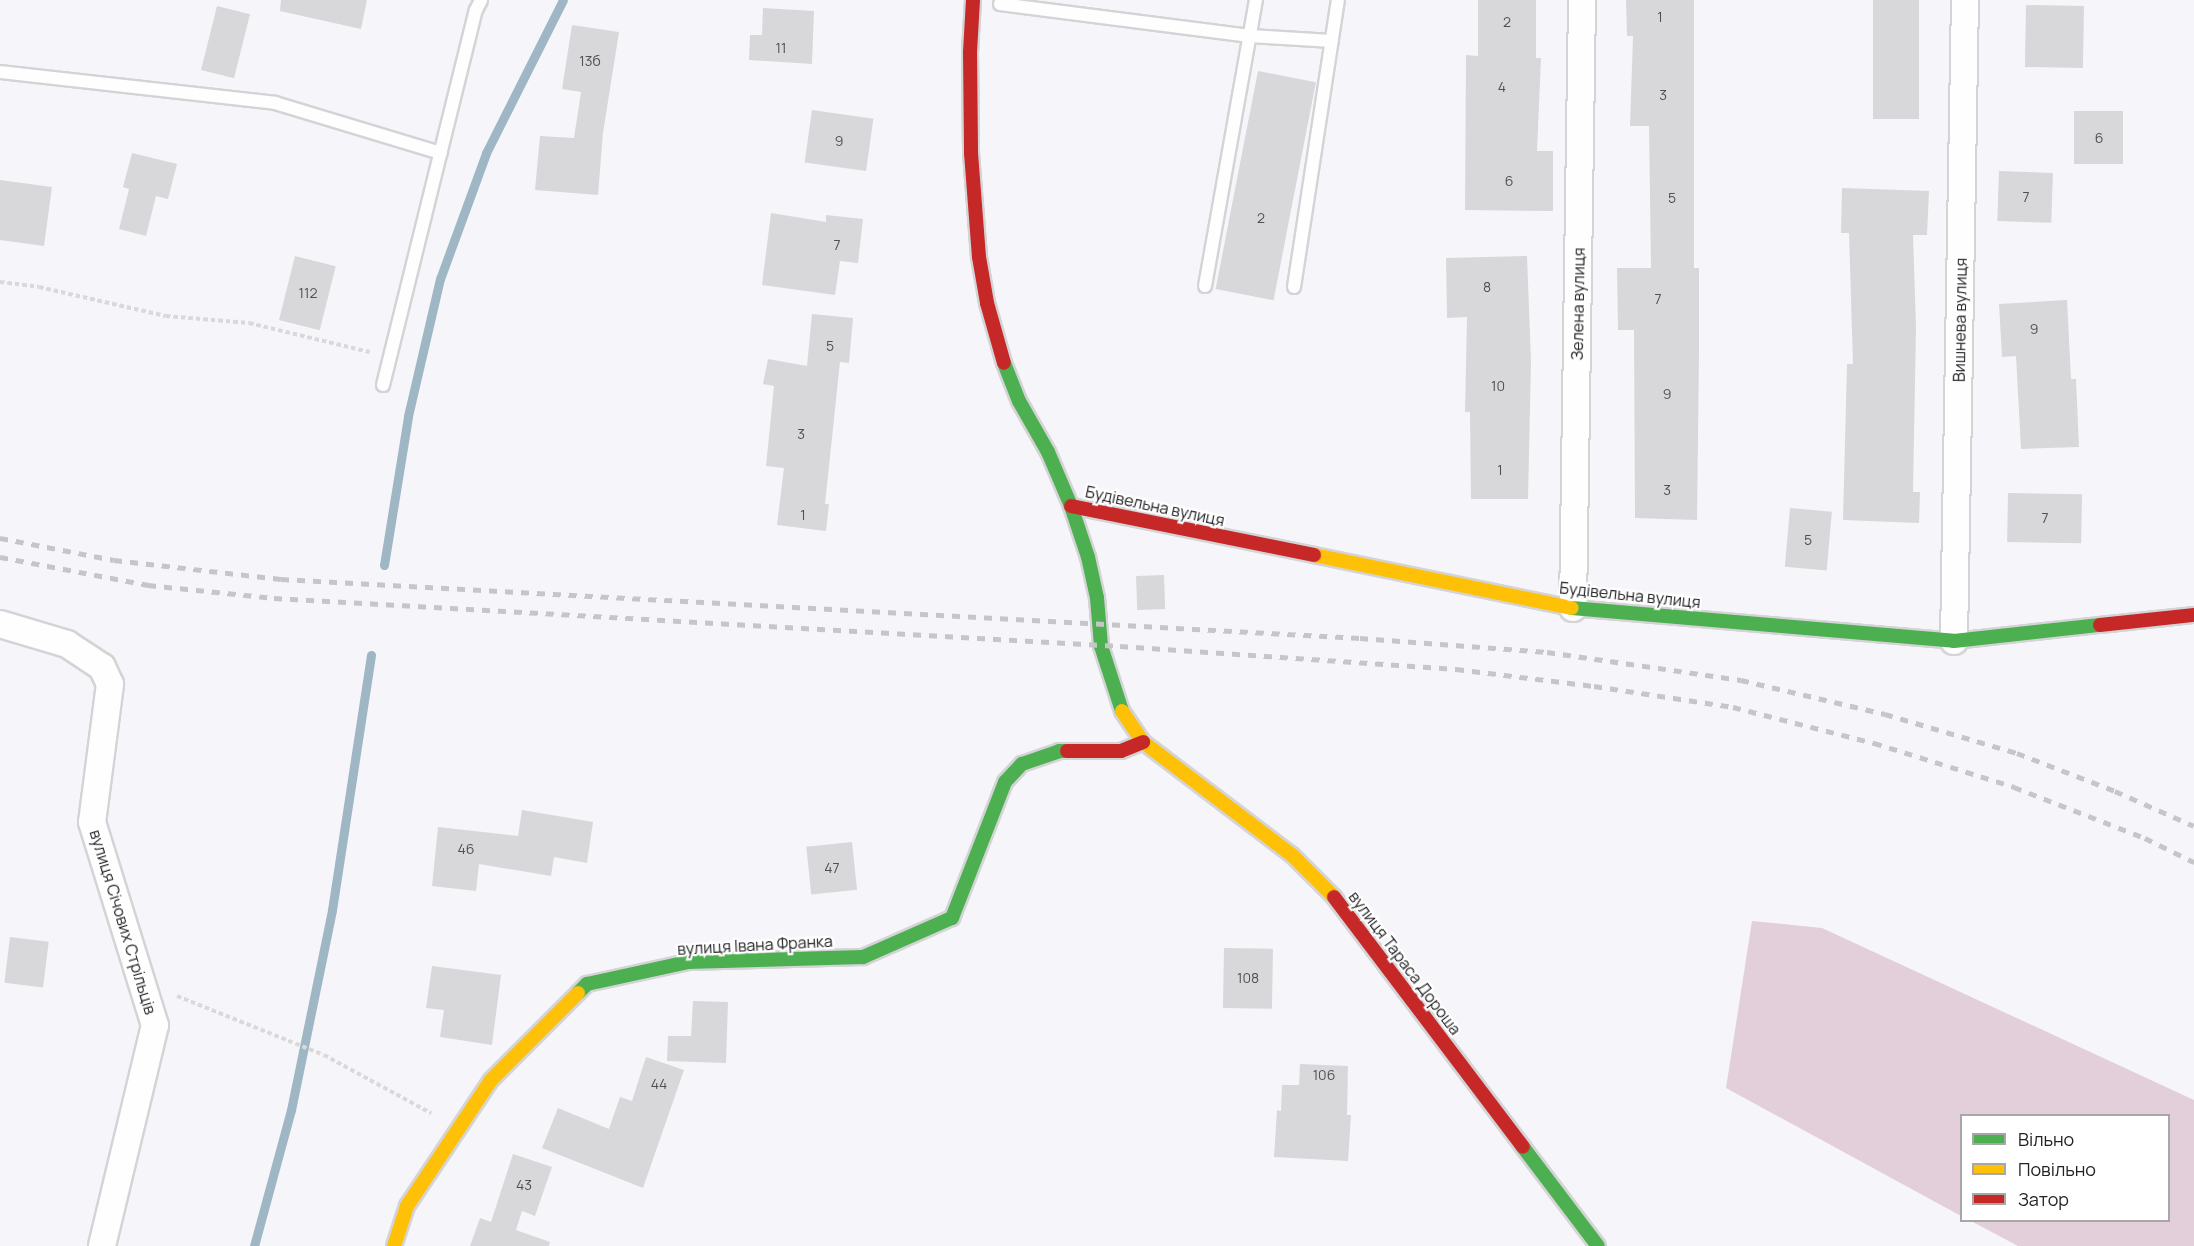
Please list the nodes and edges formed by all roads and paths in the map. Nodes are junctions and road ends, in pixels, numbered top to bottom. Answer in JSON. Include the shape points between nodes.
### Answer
{"nodes":[{"id":1,"x":481,"y":0,"type":"edge"},
{"id":2,"x":973,"y":0,"type":"edge"},
{"id":3,"x":1256,"y":0,"type":"edge"},
{"id":4,"x":1338,"y":0,"type":"edge"},
{"id":5,"x":1582,"y":0,"type":"edge"},
{"id":6,"x":1965,"y":0,"type":"edge"},
{"id":7,"x":1000,"y":4,"type":"dead end"},
{"id":8,"x":1250,"y":36,"type":"junction"},
{"id":9,"x":1332,"y":40,"type":"junction"},
{"id":10,"x":0,"y":72,"type":"edge"},
{"id":11,"x":441,"y":153,"type":"junction"},
{"id":12,"x":0,"y":282,"type":"edge"},
{"id":13,"x":1205,"y":286,"type":"dead end"},
{"id":14,"x":1294,"y":286,"type":"dead end"},
{"id":15,"x":390,"y":357,"type":"junction"},
{"id":16,"x":383,"y":385,"type":"dead end"},
{"id":17,"x":1071,"y":506,"type":"junction"},
{"id":18,"x":1574,"y":608,"type":"junction"},
{"id":19,"x":2194,"y":615,"type":"edge"},
{"id":20,"x":0,"y":624,"type":"edge"},
{"id":21,"x":1954,"y":641,"type":"junction"},
{"id":22,"x":1143,"y":742,"type":"junction"},
{"id":23,"x":142,"y":983,"type":"junction"},
{"id":24,"x":459,"y":1129,"type":"junction"},
{"id":25,"x":102,"y":1246,"type":"edge"},
{"id":26,"x":394,"y":1246,"type":"edge"},
{"id":27,"x":1598,"y":1246,"type":"edge"}],
"edges":[{"from":1,"to":11,"type":"lane"},
{"from":2,"to":17,"type":"street","via":[[970,153],[987,303],[1001,354],[1020,401]]},
{"from":3,"to":8,"type":"lane"},
{"from":4,"to":9,"type":"lane"},
{"from":5,"to":18,"type":"street","name":"Зелена вулиця"},
{"from":6,"to":21,"type":"street","name":"Вишнева вулиця"},
{"from":7,"to":8,"type":"lane"},
{"from":8,"to":9,"type":"lane"},
{"from":8,"to":13,"type":"lane"},
{"from":9,"to":14,"type":"lane"},
{"from":10,"to":11,"type":"lane","via":[[275,103]]},
{"from":11,"to":15,"type":"lane"},
{"from":12,"to":15,"type":"path","via":[[166,316],[249,323]]},
{"from":15,"to":16,"type":"lane"},
{"from":17,"to":18,"type":"street","name":"Будівельна вулиця"},
{"from":17,"to":22,"type":"street","name":"вулиця Тараса Дороша","via":[[1097,598],[1097,623],[1110,686]]},
{"from":18,"to":21,"type":"street","name":"Будівельна вулиця"},
{"from":19,"to":21,"type":"street","name":"Будівельна вулиця"},
{"from":20,"to":23,"type":"street","name":"вулиця Січових Стрільців","via":[[67,644],[102,667],[110,684],[92,822]]},
{"from":22,"to":24,"type":"street","name":"вулиця Івана Франка","via":[[1121,752],[1059,751],[1022,764],[1005,782],[952,918],[873,953],[863,957],[688,962],[587,984],[491,1080]]},
{"from":22,"to":27,"type":"street","name":"вулиця Тараса Дороша","via":[[1292,855],[1338,901]]},
{"from":23,"to":24,"type":"path","via":[[326,1056]]},
{"from":23,"to":25,"type":"street","name":"вулиця Січових Стрільців","via":[[155,1025]]},
{"from":24,"to":26,"type":"street","name":"вулиця Івана Франка","via":[[407,1206]]}]}
